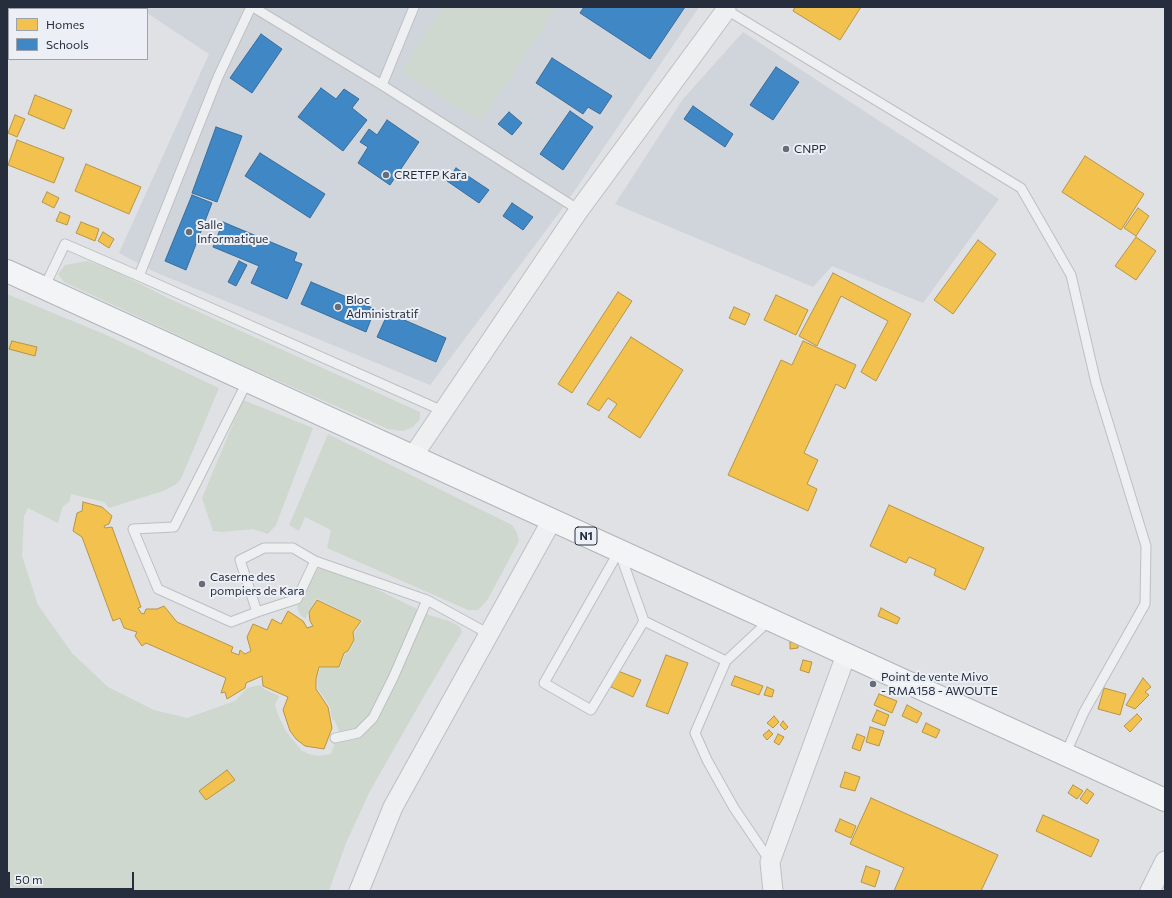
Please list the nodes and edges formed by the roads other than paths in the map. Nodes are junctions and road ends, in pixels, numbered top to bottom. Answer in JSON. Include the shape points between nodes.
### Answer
{"nodes":[{"id":1,"x":252,"y":7,"type":"edge"},
{"id":2,"x":414,"y":7,"type":"edge"},
{"id":3,"x":724,"y":9,"type":"edge"},
{"id":4,"x":382,"y":85,"type":"junction"},
{"id":5,"x":579,"y":210,"type":"junction"},
{"id":6,"x":7,"y":271,"type":"edge"},
{"id":7,"x":139,"y":276,"type":"junction"},
{"id":8,"x":44,"y":288,"type":"junction"},
{"id":9,"x":248,"y":380,"type":"junction"},
{"id":10,"x":443,"y":411,"type":"junction"},
{"id":11,"x":413,"y":456,"type":"junction"},
{"id":12,"x":552,"y":520,"type":"junction"},
{"id":13,"x":619,"y":551,"type":"junction"},
{"id":14,"x":315,"y":561,"type":"junction"},
{"id":15,"x":427,"y":600,"type":"junction"},
{"id":16,"x":257,"y":612,"type":"junction"},
{"id":17,"x":770,"y":620,"type":"junction"},
{"id":18,"x":644,"y":621,"type":"junction"},
{"id":19,"x":489,"y":634,"type":"junction"},
{"id":20,"x":846,"y":654,"type":"junction"},
{"id":21,"x":726,"y":661,"type":"junction"},
{"id":22,"x":335,"y":738,"type":"dead end"},
{"id":23,"x":1066,"y":755,"type":"junction"},
{"id":24,"x":1165,"y":800,"type":"edge"},
{"id":25,"x":1165,"y":861,"type":"edge"},
{"id":26,"x":770,"y":862,"type":"junction"},
{"id":27,"x":359,"y":891,"type":"edge"},
{"id":28,"x":773,"y":891,"type":"edge"},
{"id":29,"x":1150,"y":891,"type":"edge"}],
"edges":[{"from":1,"to":4,"type":"lane"},
{"from":1,"to":7,"type":"lane","via":[[218,77]]},
{"from":2,"to":4,"type":"lane"},
{"from":3,"to":5,"type":"street"},
{"from":3,"to":23,"type":"lane","via":[[1021,188],[1071,275],[1096,383],[1146,546],[1145,604],[1084,712]]},
{"from":4,"to":5,"type":"lane"},
{"from":5,"to":10,"type":"street"},
{"from":6,"to":8,"type":"highway","number":"N1"},
{"from":7,"to":8,"type":"lane","via":[[64,244]]},
{"from":7,"to":10,"type":"lane"},
{"from":8,"to":9,"type":"highway","number":"N1"},
{"from":9,"to":11,"type":"highway","number":"N1"},
{"from":9,"to":16,"type":"lane","via":[[174,527],[133,529],[158,589],[231,622]]},
{"from":10,"to":11,"type":"street"},
{"from":11,"to":12,"type":"highway","number":"N1"},
{"from":12,"to":13,"type":"highway","number":"N1"},
{"from":12,"to":19,"type":"street"},
{"from":13,"to":17,"type":"highway","number":"N1"},
{"from":13,"to":18,"type":"lane"},
{"from":13,"to":18,"type":"lane","via":[[544,683],[591,710]]},
{"from":14,"to":15,"type":"lane"},
{"from":14,"to":16,"type":"lane","via":[[297,599]]},
{"from":14,"to":16,"type":"lane","via":[[293,548],[264,548],[240,560]]},
{"from":15,"to":19,"type":"lane"},
{"from":15,"to":22,"type":"lane","via":[[373,718],[358,733]]},
{"from":17,"to":20,"type":"highway","number":"N1"},
{"from":17,"to":21,"type":"lane"},
{"from":18,"to":21,"type":"lane"},
{"from":19,"to":27,"type":"street","via":[[393,807]]},
{"from":20,"to":23,"type":"highway","number":"N1"},
{"from":20,"to":26,"type":"street"},
{"from":21,"to":26,"type":"lane","via":[[695,733],[734,808]]},
{"from":23,"to":24,"type":"highway","number":"N1"},
{"from":25,"to":29,"type":"street"},
{"from":26,"to":28,"type":"street"}]}
